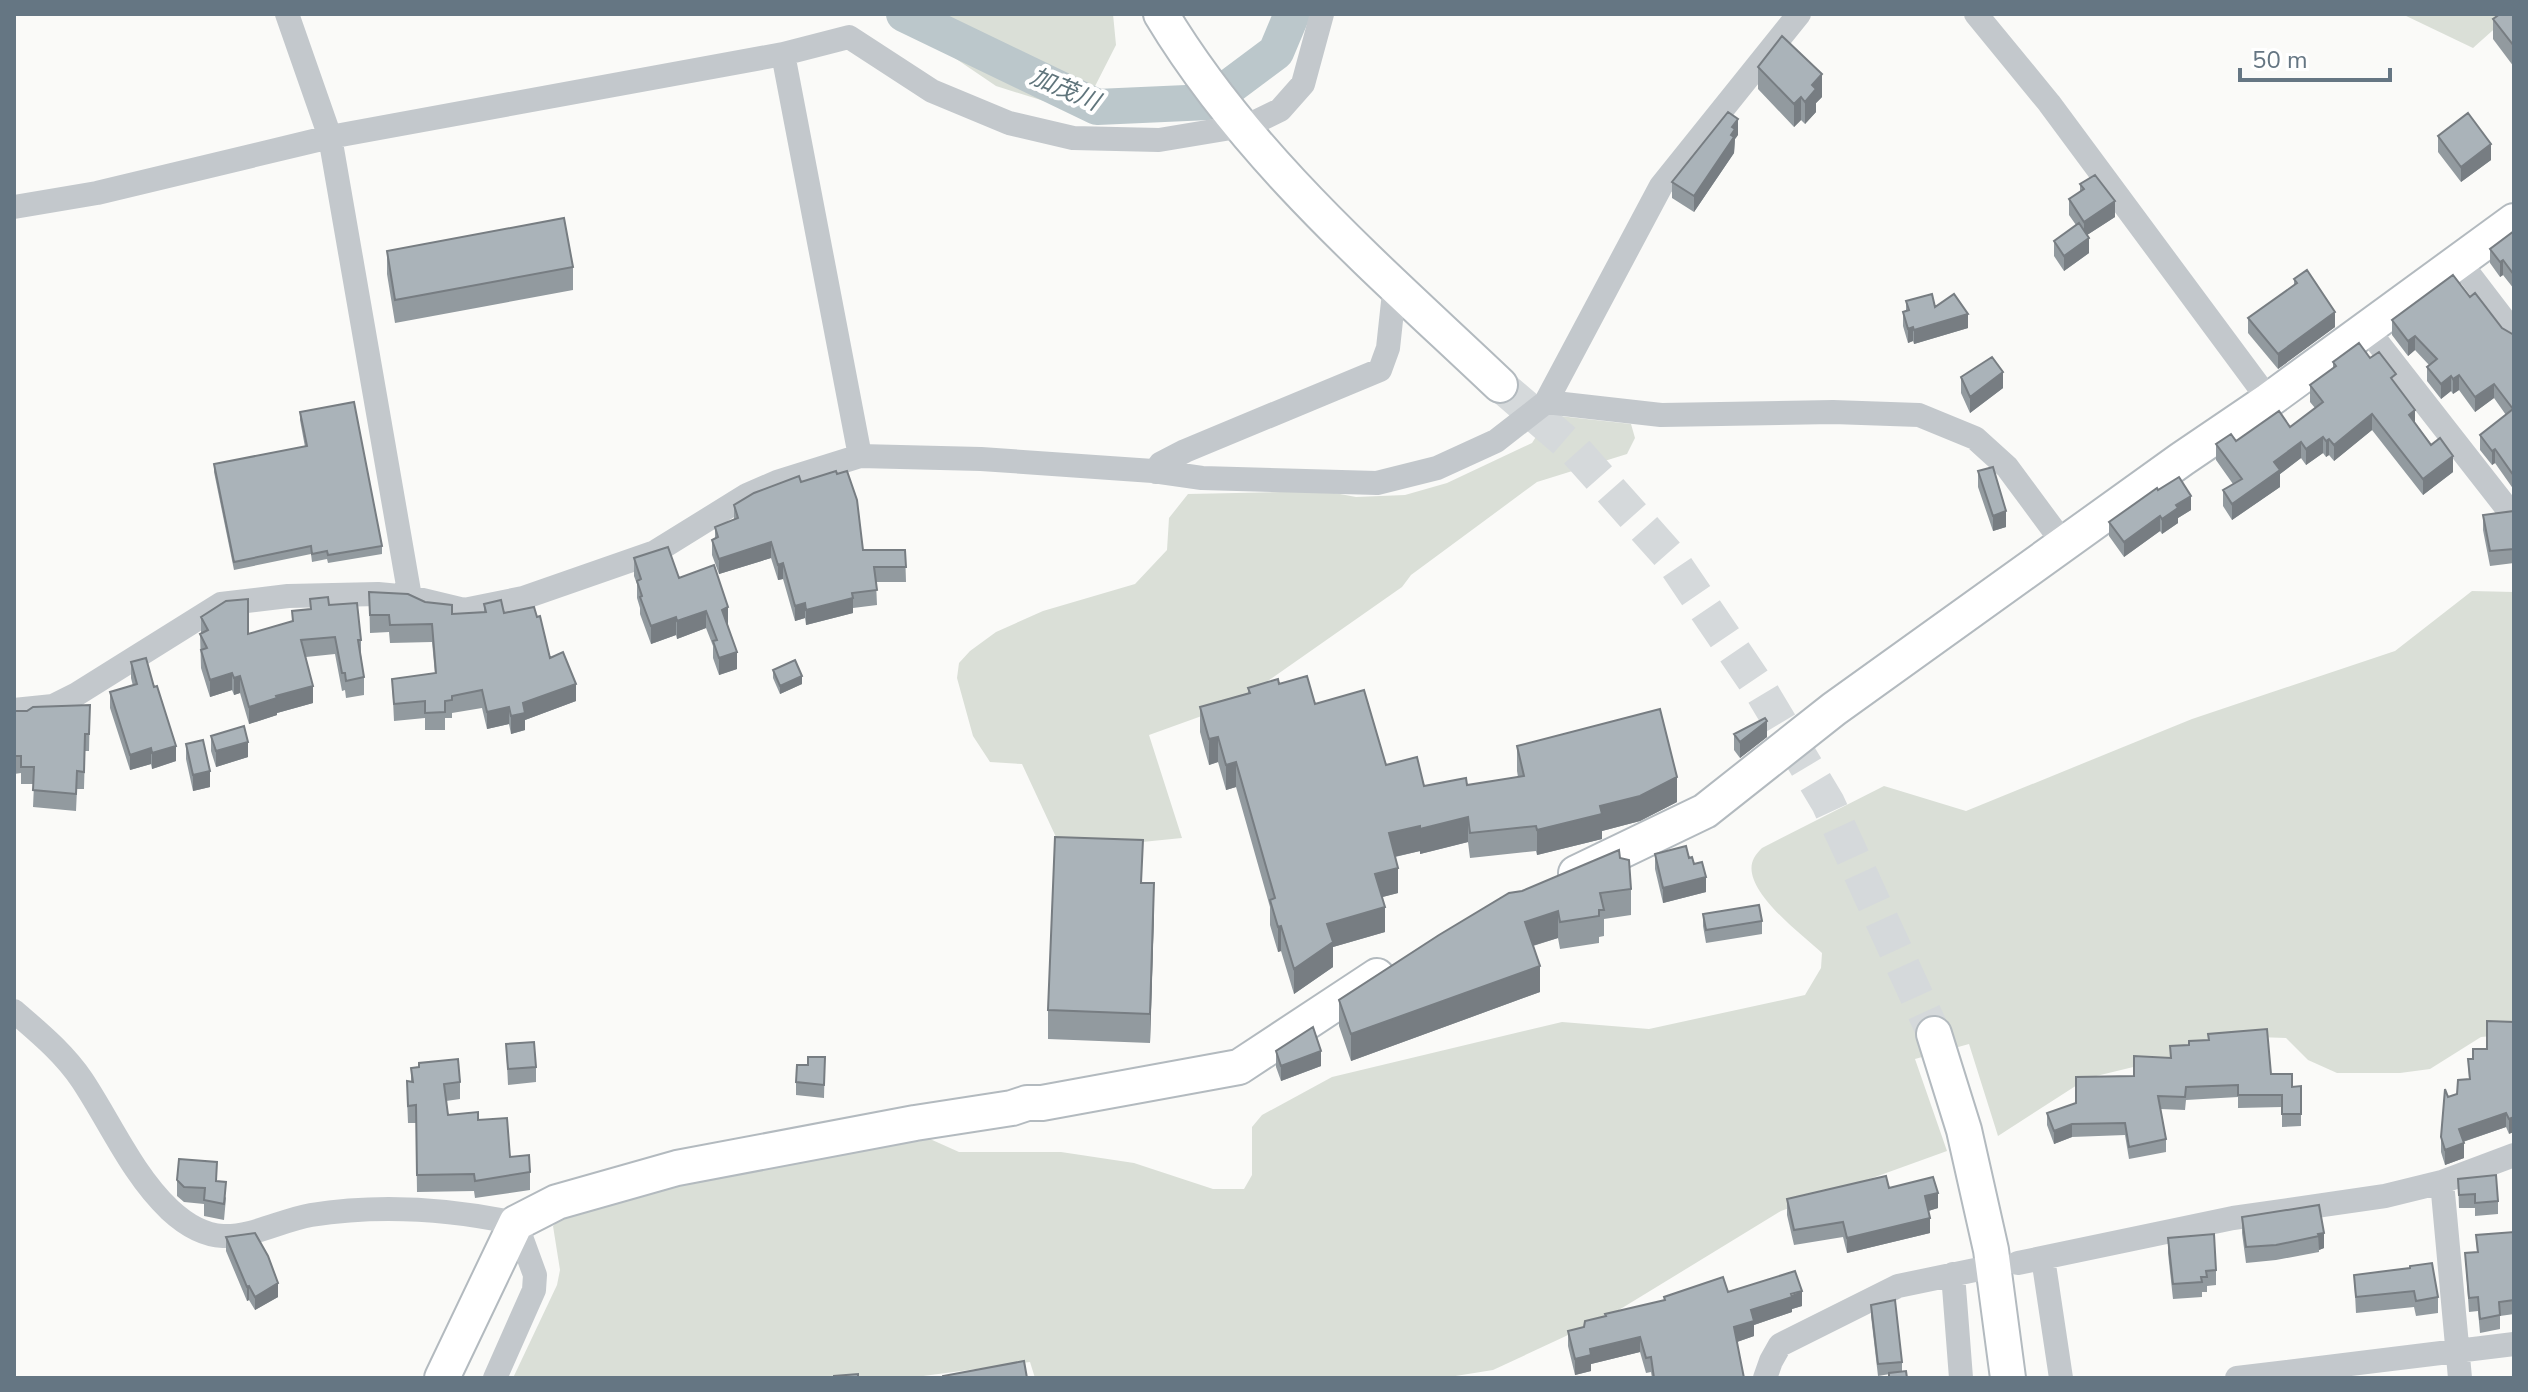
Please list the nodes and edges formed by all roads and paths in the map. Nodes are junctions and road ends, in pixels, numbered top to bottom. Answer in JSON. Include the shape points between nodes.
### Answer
{"nodes":[{"id":1,"x":287,"y":14,"type":"edge"},
{"id":2,"x":1161,"y":14,"type":"edge"},
{"id":3,"x":1322,"y":14,"type":"edge"},
{"id":4,"x":1799,"y":14,"type":"edge"},
{"id":5,"x":1976,"y":14,"type":"edge"},
{"id":6,"x":783,"y":54,"type":"junction"},
{"id":7,"x":1238,"y":126,"type":"junction"},
{"id":8,"x":330,"y":137,"type":"junction"},
{"id":9,"x":14,"y":207,"type":"edge"},
{"id":10,"x":2514,"y":221,"type":"edge"},
{"id":11,"x":2459,"y":261,"type":"junction"},
{"id":12,"x":1404,"y":293,"type":"junction"},
{"id":13,"x":2367,"y":329,"type":"junction"},
{"id":14,"x":2514,"y":333,"type":"edge"},
{"id":15,"x":1500,"y":385,"type":"tunnel mouth"},
{"id":16,"x":2269,"y":400,"type":"junction"},
{"id":17,"x":1546,"y":402,"type":"junction"},
{"id":18,"x":860,"y":456,"type":"junction"},
{"id":19,"x":1156,"y":472,"type":"junction"},
{"id":20,"x":2514,"y":508,"type":"edge"},
{"id":21,"x":2064,"y":544,"type":"junction"},
{"id":22,"x":410,"y":597,"type":"junction"},
{"id":23,"x":14,"y":710,"type":"edge"},
{"id":24,"x":1543,"y":887,"type":"edge"},
{"id":25,"x":1403,"y":960,"type":"edge"},
{"id":26,"x":14,"y":1011,"type":"edge"},
{"id":27,"x":1934,"y":1034,"type":"tunnel mouth"},
{"id":28,"x":2514,"y":1155,"type":"edge"},
{"id":29,"x":2442,"y":1182,"type":"junction"},
{"id":30,"x":516,"y":1223,"type":"junction"},
{"id":31,"x":2043,"y":1258,"type":"junction"},
{"id":32,"x":2018,"y":1263,"type":"dead end"},
{"id":33,"x":2514,"y":1344,"type":"edge"},
{"id":34,"x":2458,"y":1351,"type":"junction"},
{"id":35,"x":442,"y":1378,"type":"edge"},
{"id":36,"x":495,"y":1378,"type":"edge"},
{"id":37,"x":1765,"y":1378,"type":"edge"},
{"id":38,"x":1961,"y":1378,"type":"edge"},
{"id":39,"x":2008,"y":1378,"type":"edge"},
{"id":40,"x":2061,"y":1378,"type":"edge"},
{"id":41,"x":2237,"y":1378,"type":"edge"},
{"id":42,"x":2460,"y":1378,"type":"edge"}],
"edges":[{"from":1,"to":8,"type":"street"},
{"from":2,"to":7,"type":"street"},
{"from":3,"to":7,"type":"street","via":[[1303,84],[1280,110]]},
{"from":4,"to":17,"type":"street","via":[[1661,186]]},
{"from":5,"to":16,"type":"street","via":[[2049,103]]},
{"from":6,"to":7,"type":"street","via":[[849,37],[932,91],[1009,123],[1073,138],[1159,140]]},
{"from":6,"to":8,"type":"street"},
{"from":6,"to":18,"type":"street"},
{"from":7,"to":12,"type":"street"},
{"from":8,"to":9,"type":"street","via":[[97,193]]},
{"from":8,"to":22,"type":"street"},
{"from":10,"to":11,"type":"street"},
{"from":11,"to":13,"type":"street"},
{"from":11,"to":14,"type":"street"},
{"from":12,"to":15,"type":"street"},
{"from":12,"to":19,"type":"street","via":[[1393,302],[1380,370],[1185,451],[1160,464]]},
{"from":13,"to":16,"type":"street"},
{"from":13,"to":20,"type":"street","via":[[2506,507]]},
{"from":16,"to":21,"type":"street"},
{"from":17,"to":19,"type":"street","via":[[1496,441],[1437,468],[1377,483]]},
{"from":17,"to":21,"type":"street","via":[[1661,415],[1919,415],[1975,438],[2007,467]]},
{"from":18,"to":19,"type":"street"},
{"from":18,"to":22,"type":"street","via":[[747,495],[655,552],[523,598],[464,610]]},
{"from":21,"to":24,"type":"street","via":[[1834,709],[1705,811]]},
{"from":22,"to":23,"type":"street","via":[[288,596],[221,604],[77,694],[53,706]]},
{"from":25,"to":30,"type":"street","via":[[1239,1067],[677,1168],[557,1202]]},
{"from":26,"to":30,"type":"street","via":[[59,1051],[134,1166],[169,1209],[196,1229],[226,1236],[311,1215],[402,1209]]},
{"from":27,"to":39,"type":"street","via":[[1964,1130],[1991,1250]]},
{"from":28,"to":29,"type":"street"},
{"from":29,"to":31,"type":"street"},
{"from":29,"to":34,"type":"street"},
{"from":30,"to":35,"type":"street"},
{"from":30,"to":36,"type":"street","via":[[535,1275],[534,1290]]},
{"from":31,"to":32,"type":"street"},
{"from":31,"to":40,"type":"street"},
{"from":33,"to":34,"type":"street"},
{"from":34,"to":41,"type":"street"},
{"from":34,"to":42,"type":"street"},
{"from":37,"to":38,"type":"street","via":[[1780,1345],[1898,1286],[1964,1272]]}]}
